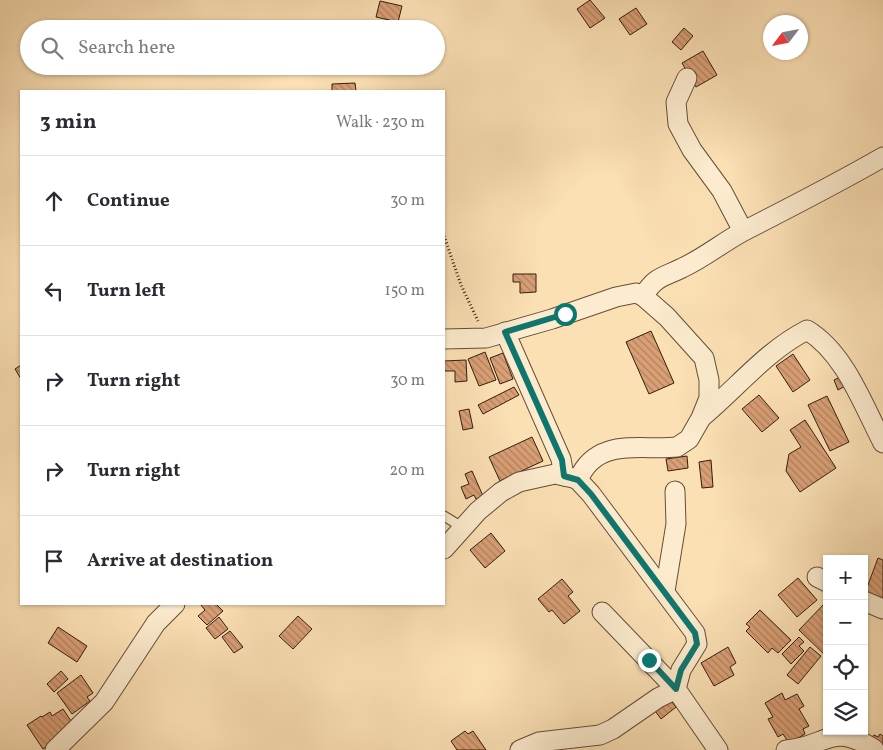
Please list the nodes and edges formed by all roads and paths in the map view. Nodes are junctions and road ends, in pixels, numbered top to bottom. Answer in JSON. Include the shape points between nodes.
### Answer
{"nodes":[{"id":1,"x":687,"y":78,"type":"dead end"},
{"id":2,"x":883,"y":157,"type":"edge"},
{"id":3,"x":743,"y":232,"type":"junction"},
{"id":4,"x":445,"y":239,"type":"edge"},
{"id":5,"x":643,"y":296,"type":"junction"},
{"id":6,"x":505,"y":332,"type":"junction"},
{"id":7,"x":486,"y":338,"type":"junction"},
{"id":8,"x":445,"y":339,"type":"edge"},
{"id":9,"x":701,"y":418,"type":"junction"},
{"id":10,"x":883,"y":443,"type":"edge"},
{"id":11,"x":571,"y":478,"type":"junction"},
{"id":12,"x":674,"y":491,"type":"dead end"},
{"id":13,"x":445,"y":517,"type":"edge"},
{"id":14,"x":462,"y":527,"type":"junction"},
{"id":15,"x":445,"y":548,"type":"edge"},
{"id":16,"x":665,"y":591,"type":"junction"},
{"id":17,"x":868,"y":603,"type":"edge"},
{"id":18,"x":174,"y":605,"type":"edge"},
{"id":19,"x":883,"y":609,"type":"edge"},
{"id":20,"x":602,"y":612,"type":"dead end"},
{"id":21,"x":676,"y":689,"type":"junction"},
{"id":22,"x":874,"y":749,"type":"dead end"},
{"id":23,"x":55,"y":750,"type":"edge"},
{"id":24,"x":520,"y":750,"type":"edge"},
{"id":25,"x":718,"y":750,"type":"edge"},
{"id":26,"x":786,"y":750,"type":"edge"}],
"edges":[{"from":1,"to":3,"type":"street","via":[[676,102],[678,124],[692,150],[722,191]]},
{"from":2,"to":3,"type":"street"},
{"from":3,"to":5,"type":"street","via":[[651,283]]},
{"from":4,"to":7,"type":"path","via":[[461,285]]},
{"from":5,"to":6,"type":"street","via":[[636,293],[616,297]]},
{"from":5,"to":9,"type":"street","via":[[704,358],[709,398]]},
{"from":6,"to":7,"type":"street"},
{"from":6,"to":11,"type":"street"},
{"from":7,"to":8,"type":"street"},
{"from":9,"to":10,"type":"street","via":[[740,380],[807,330],[822,339],[842,367]]},
{"from":9,"to":11,"type":"street","via":[[689,439],[677,447],[639,446],[604,453],[592,458]]},
{"from":11,"to":14,"type":"street","via":[[544,475],[519,482],[502,492]]},
{"from":11,"to":16,"type":"street","via":[[597,501]]},
{"from":12,"to":16,"type":"street","via":[[676,524]]},
{"from":13,"to":14,"type":"lane"},
{"from":14,"to":15,"type":"street"},
{"from":16,"to":21,"type":"street","via":[[698,639],[695,651],[681,670]]},
{"from":17,"to":19,"type":"street"},
{"from":18,"to":23,"type":"street","via":[[156,623],[104,702]]},
{"from":20,"to":21,"type":"street"},
{"from":21,"to":24,"type":"street","via":[[613,730],[600,735],[539,742]]},
{"from":21,"to":25,"type":"street"},
{"from":22,"to":26,"type":"street","via":[[848,736],[836,734],[805,747]]}]}
